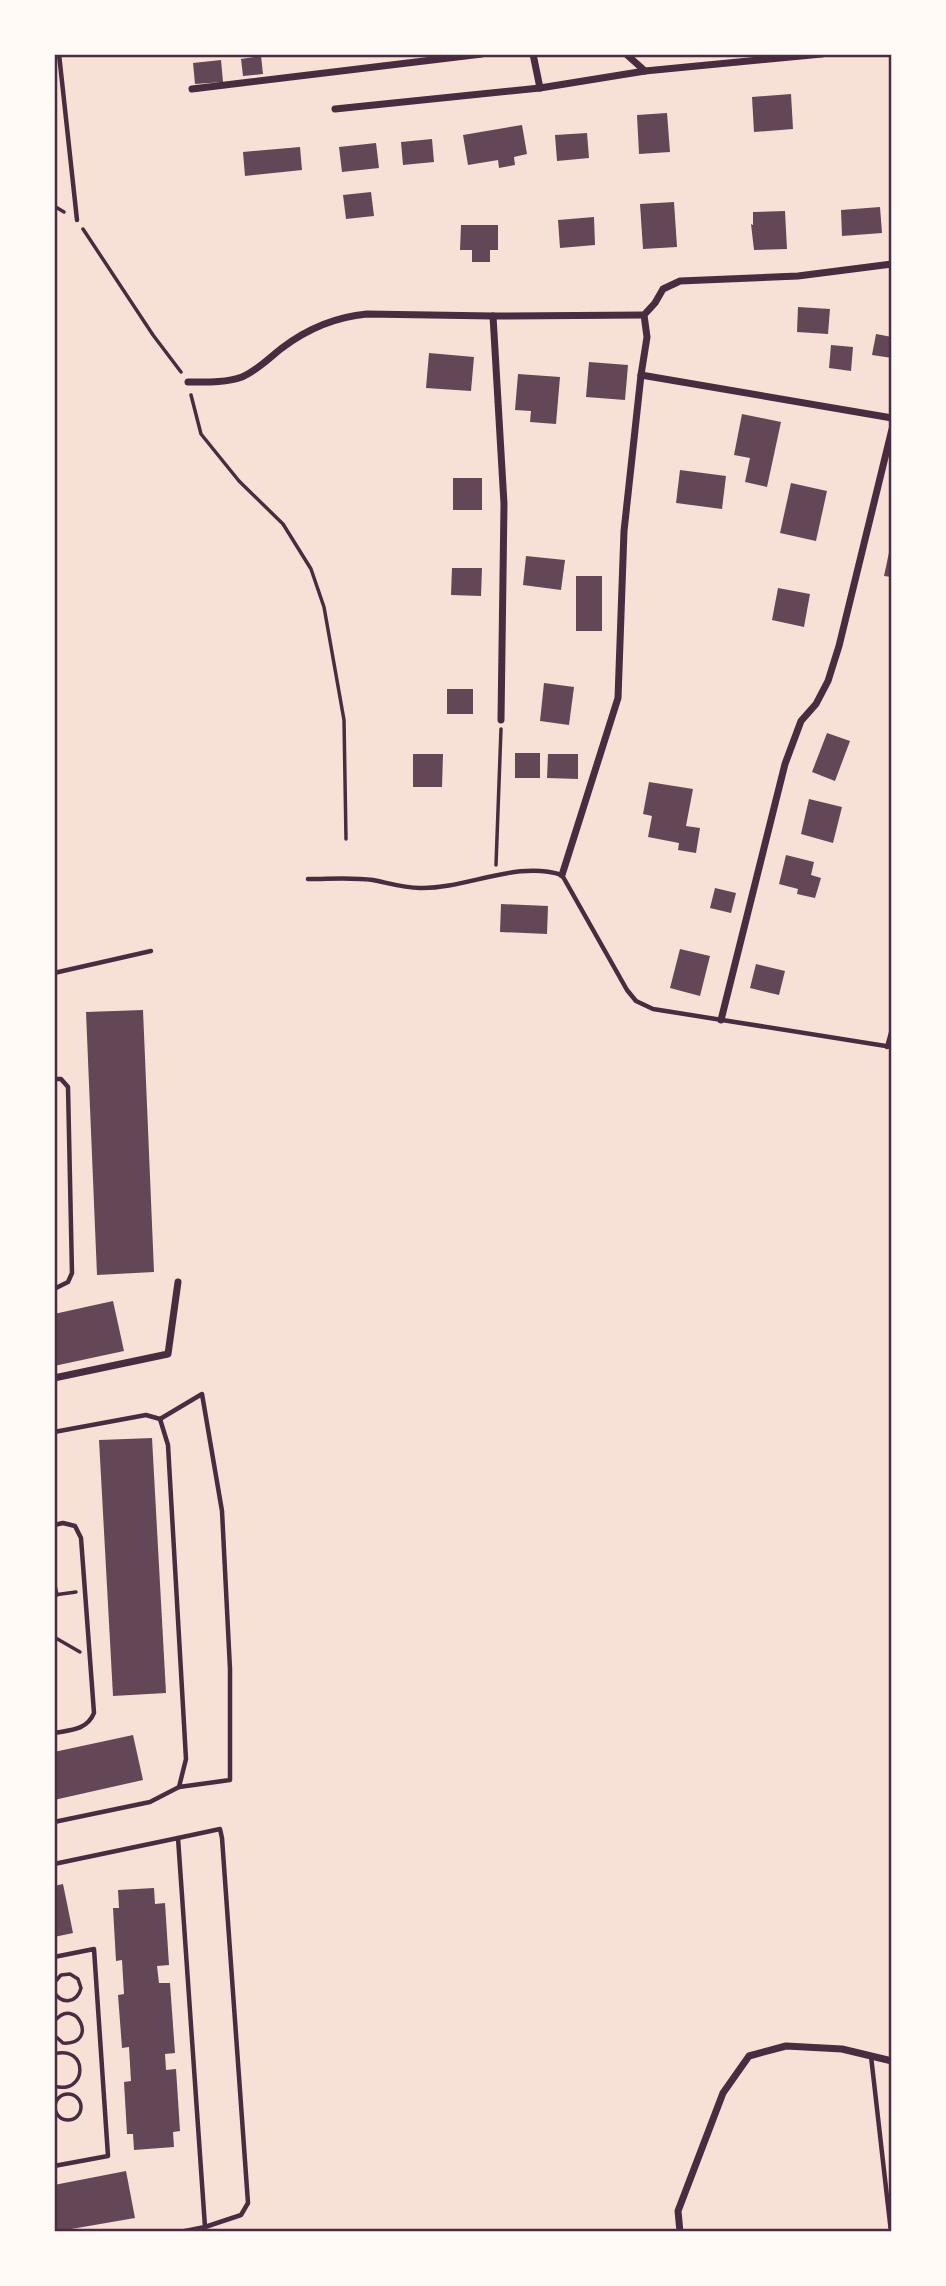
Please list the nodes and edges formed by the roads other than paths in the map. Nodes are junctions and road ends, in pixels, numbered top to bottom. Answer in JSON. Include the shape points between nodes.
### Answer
{"nodes":[{"id":1,"x":59,"y":54,"type":"edge"},
{"id":2,"x":482,"y":54,"type":"edge"},
{"id":3,"x":533,"y":54,"type":"edge"},
{"id":4,"x":626,"y":54,"type":"edge"},
{"id":5,"x":822,"y":54,"type":"edge"},
{"id":6,"x":645,"y":71,"type":"junction"},
{"id":7,"x":540,"y":88,"type":"junction"},
{"id":8,"x":192,"y":89,"type":"dead end"},
{"id":9,"x":335,"y":109,"type":"dead end"},
{"id":10,"x":77,"y":220,"type":"road end"},
{"id":11,"x":892,"y":264,"type":"edge"},
{"id":12,"x":644,"y":314,"type":"junction"},
{"id":13,"x":493,"y":316,"type":"junction"},
{"id":14,"x":640,"y":374,"type":"junction"},
{"id":15,"x":188,"y":382,"type":"road end"},
{"id":16,"x":892,"y":418,"type":"edge"},
{"id":17,"x":892,"y":429,"type":"edge"},
{"id":18,"x":501,"y":720,"type":"road end"},
{"id":19,"x":562,"y":875,"type":"junction"},
{"id":20,"x":308,"y":879,"type":"dead end"},
{"id":21,"x":151,"y":951,"type":"dead end"},
{"id":22,"x":54,"y":973,"type":"edge"},
{"id":23,"x":722,"y":1020,"type":"junction"},
{"id":24,"x":892,"y":1029,"type":"edge"},
{"id":25,"x":889,"y":1047,"type":"edge"},
{"id":26,"x":54,"y":1079,"type":"edge"},
{"id":27,"x":178,"y":1282,"type":"dead end"},
{"id":28,"x":54,"y":1289,"type":"edge"},
{"id":29,"x":54,"y":1378,"type":"edge"},
{"id":30,"x":160,"y":1419,"type":"junction"},
{"id":31,"x":54,"y":1432,"type":"edge"},
{"id":32,"x":54,"y":1525,"type":"edge"},
{"id":33,"x":54,"y":1734,"type":"edge"},
{"id":34,"x":179,"y":1787,"type":"junction"},
{"id":35,"x":54,"y":1822,"type":"edge"},
{"id":36,"x":178,"y":1838,"type":"junction"},
{"id":37,"x":54,"y":1864,"type":"edge"},
{"id":38,"x":54,"y":1957,"type":"edge"},
{"id":39,"x":871,"y":2055,"type":"junction"},
{"id":40,"x":892,"y":2061,"type":"edge"},
{"id":41,"x":54,"y":2166,"type":"edge"},
{"id":42,"x":205,"y":2227,"type":"junction"},
{"id":43,"x":180,"y":2232,"type":"edge"},
{"id":44,"x":680,"y":2232,"type":"edge"},
{"id":45,"x":891,"y":2232,"type":"edge"}],
"edges":[{"from":1,"to":10,"type":"lane"},
{"from":2,"to":8,"type":"street"},
{"from":3,"to":7,"type":"street"},
{"from":4,"to":6,"type":"street"},
{"from":5,"to":6,"type":"street"},
{"from":6,"to":7,"type":"street"},
{"from":7,"to":9,"type":"street"},
{"from":11,"to":12,"type":"street","via":[[798,276],[680,281],[663,289]]},
{"from":12,"to":13,"type":"street"},
{"from":12,"to":14,"type":"street","via":[[647,337]]},
{"from":13,"to":15,"type":"street","via":[[348,316],[304,333],[242,377]]},
{"from":13,"to":18,"type":"street","via":[[504,504]]},
{"from":14,"to":16,"type":"street"},
{"from":14,"to":19,"type":"street","via":[[624,531],[618,698]]},
{"from":17,"to":23,"type":"street","via":[[828,681],[802,721],[785,764]]},
{"from":19,"to":20,"type":"lane","via":[[544,869],[420,888],[372,880]]},
{"from":19,"to":23,"type":"lane","via":[[636,1001],[653,1009]]},
{"from":21,"to":22,"type":"lane"},
{"from":23,"to":25,"type":"lane"},
{"from":24,"to":25,"type":"lane"},
{"from":26,"to":28,"type":"lane","via":[[68,1087],[72,1273],[68,1282]]},
{"from":27,"to":29,"type":"street","via":[[168,1354]]},
{"from":30,"to":31,"type":"lane","via":[[146,1415]]},
{"from":30,"to":34,"type":"lane","via":[[168,1445],[186,1759]]},
{"from":30,"to":34,"type":"lane","via":[[202,1395],[222,1511],[230,1780]]},
{"from":32,"to":33,"type":"lane","via":[[75,1526],[81,1538],[94,1713],[90,1722],[78,1729]]},
{"from":34,"to":35,"type":"lane","via":[[150,1802]]},
{"from":36,"to":37,"type":"lane"},
{"from":36,"to":42,"type":"lane"},
{"from":36,"to":42,"type":"lane","via":[[220,1829],[222,1838],[247,2189],[241,2215]]},
{"from":38,"to":41,"type":"lane","via":[[94,1950],[108,2156]]},
{"from":39,"to":40,"type":"street"},
{"from":39,"to":44,"type":"street","via":[[786,2046],[749,2056],[723,2093],[678,2211]]},
{"from":39,"to":45,"type":"lane"},
{"from":42,"to":43,"type":"lane"}]}
